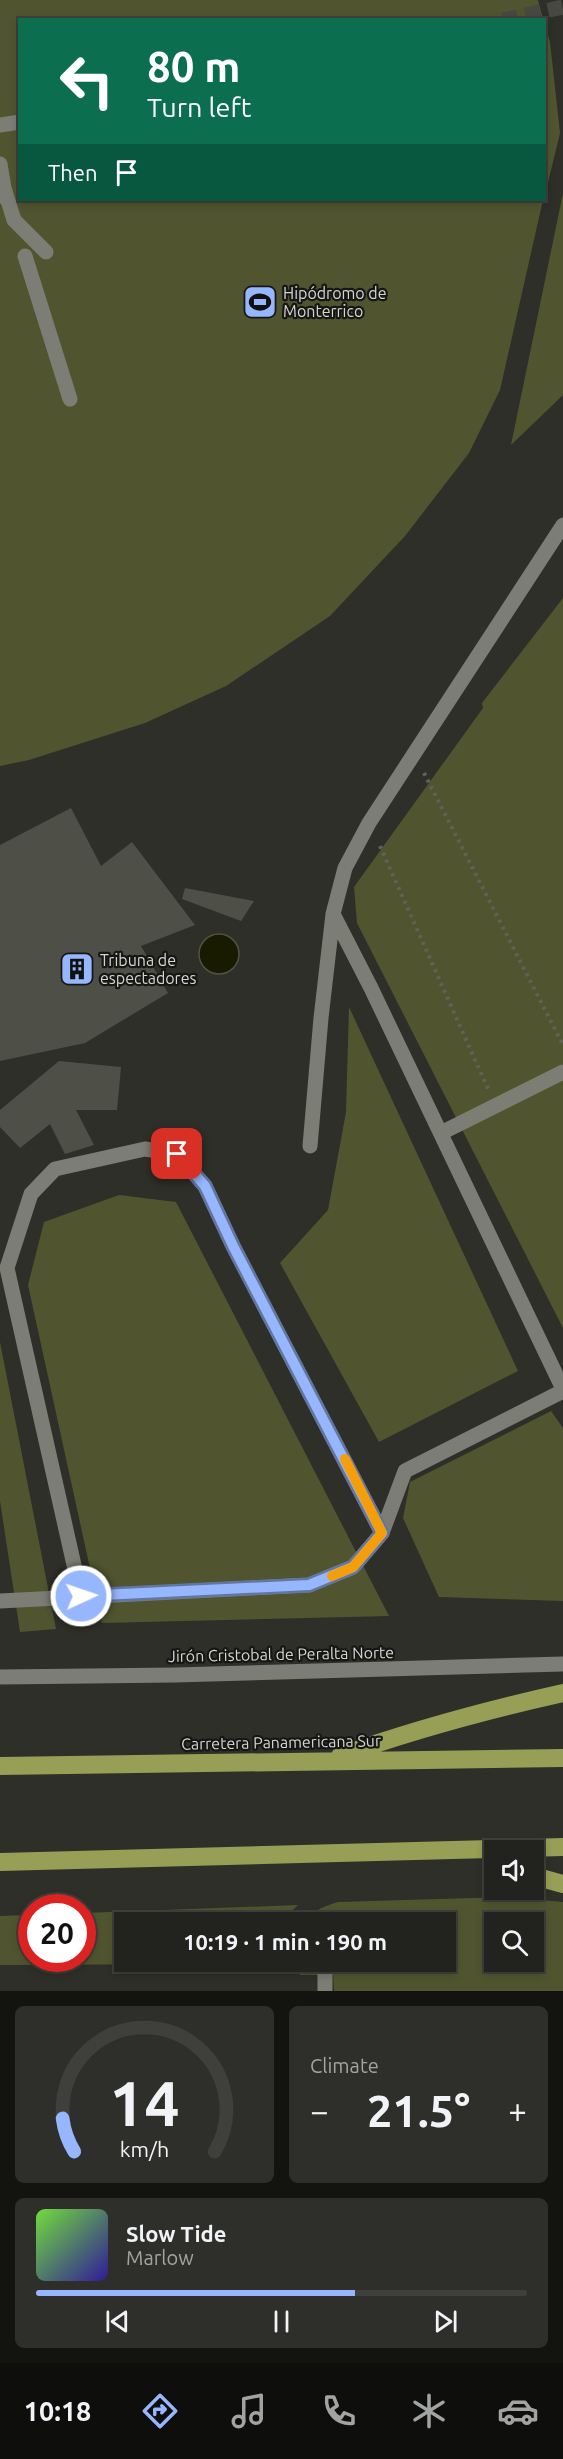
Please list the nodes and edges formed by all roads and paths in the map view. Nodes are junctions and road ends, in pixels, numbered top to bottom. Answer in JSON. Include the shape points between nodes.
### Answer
{"nodes":[{"id":1,"x":18,"y":122,"type":"edge"},
{"id":2,"x":0,"y":125,"type":"edge"},
{"id":3,"x":0,"y":164,"type":"edge"},
{"id":4,"x":2,"y":193,"type":"edge"},
{"id":5,"x":46,"y":252,"type":"dead end"},
{"id":6,"x":26,"y":256,"type":"dead end"},
{"id":7,"x":70,"y":399,"type":"dead end"},
{"id":8,"x":563,"y":525,"type":"edge"},
{"id":9,"x":414,"y":754,"type":"junction"},
{"id":10,"x":369,"y":823,"type":"junction"},
{"id":11,"x":333,"y":914,"type":"junction"},
{"id":12,"x":563,"y":1045,"type":"edge"},
{"id":13,"x":563,"y":1072,"type":"edge"},
{"id":14,"x":496,"y":1106,"type":"junction"},
{"id":15,"x":441,"y":1133,"type":"junction"},
{"id":16,"x":310,"y":1146,"type":"dead end"},
{"id":17,"x":563,"y":1390,"type":"edge"},
{"id":18,"x":382,"y":1533,"type":"junction"},
{"id":19,"x":81,"y":1596,"type":"junction"},
{"id":20,"x":0,"y":1600,"type":"edge"},
{"id":21,"x":563,"y":1664,"type":"edge"},
{"id":22,"x":0,"y":1677,"type":"edge"},
{"id":23,"x":563,"y":1692,"type":"edge"},
{"id":24,"x":563,"y":1758,"type":"edge"},
{"id":25,"x":327,"y":1761,"type":"junction"},
{"id":26,"x":0,"y":1766,"type":"edge"},
{"id":27,"x":563,"y":1847,"type":"edge"},
{"id":28,"x":469,"y":1851,"type":"junction"},
{"id":29,"x":484,"y":1857,"type":"edge"},
{"id":30,"x":0,"y":1862,"type":"edge"},
{"id":31,"x":544,"y":1879,"type":"edge"},
{"id":32,"x":563,"y":1884,"type":"edge"},
{"id":33,"x":325,"y":1972,"type":"edge"},
{"id":34,"x":325,"y":1991,"type":"edge"}],
"edges":[{"from":1,"to":2,"type":"street"},
{"from":3,"to":4,"type":"street"},
{"from":4,"to":5,"type":"street","via":[[14,220]]},
{"from":6,"to":7,"type":"street"},
{"from":8,"to":9,"type":"street"},
{"from":9,"to":10,"type":"street"},
{"from":9,"to":12,"type":"path"},
{"from":10,"to":11,"type":"street","via":[[345,868]]},
{"from":10,"to":14,"type":"path"},
{"from":11,"to":15,"type":"street"},
{"from":11,"to":16,"type":"street"},
{"from":13,"to":14,"type":"street"},
{"from":14,"to":15,"type":"street"},
{"from":15,"to":17,"type":"street"},
{"from":17,"to":18,"type":"street","via":[[405,1471]]},
{"from":18,"to":19,"type":"street","via":[[353,1567],[309,1585]]},
{"from":18,"to":19,"type":"street","via":[[205,1186],[177,1154],[145,1149],[55,1169],[31,1194],[7,1268]]},
{"from":19,"to":20,"type":"street"},
{"from":21,"to":22,"type":"street","name":"Jirón Cristobal de Peralta Norte"},
{"from":23,"to":25,"type":"highway","via":[[486,1710]]},
{"from":24,"to":25,"type":"highway","name":"Carretera Panamericana Sur"},
{"from":25,"to":26,"type":"highway","name":"Carretera Panamericana Sur"},
{"from":27,"to":28,"type":"highway"},
{"from":28,"to":29,"type":"highway"},
{"from":28,"to":30,"type":"highway"},
{"from":31,"to":32,"type":"highway"},
{"from":33,"to":34,"type":"street"}]}
